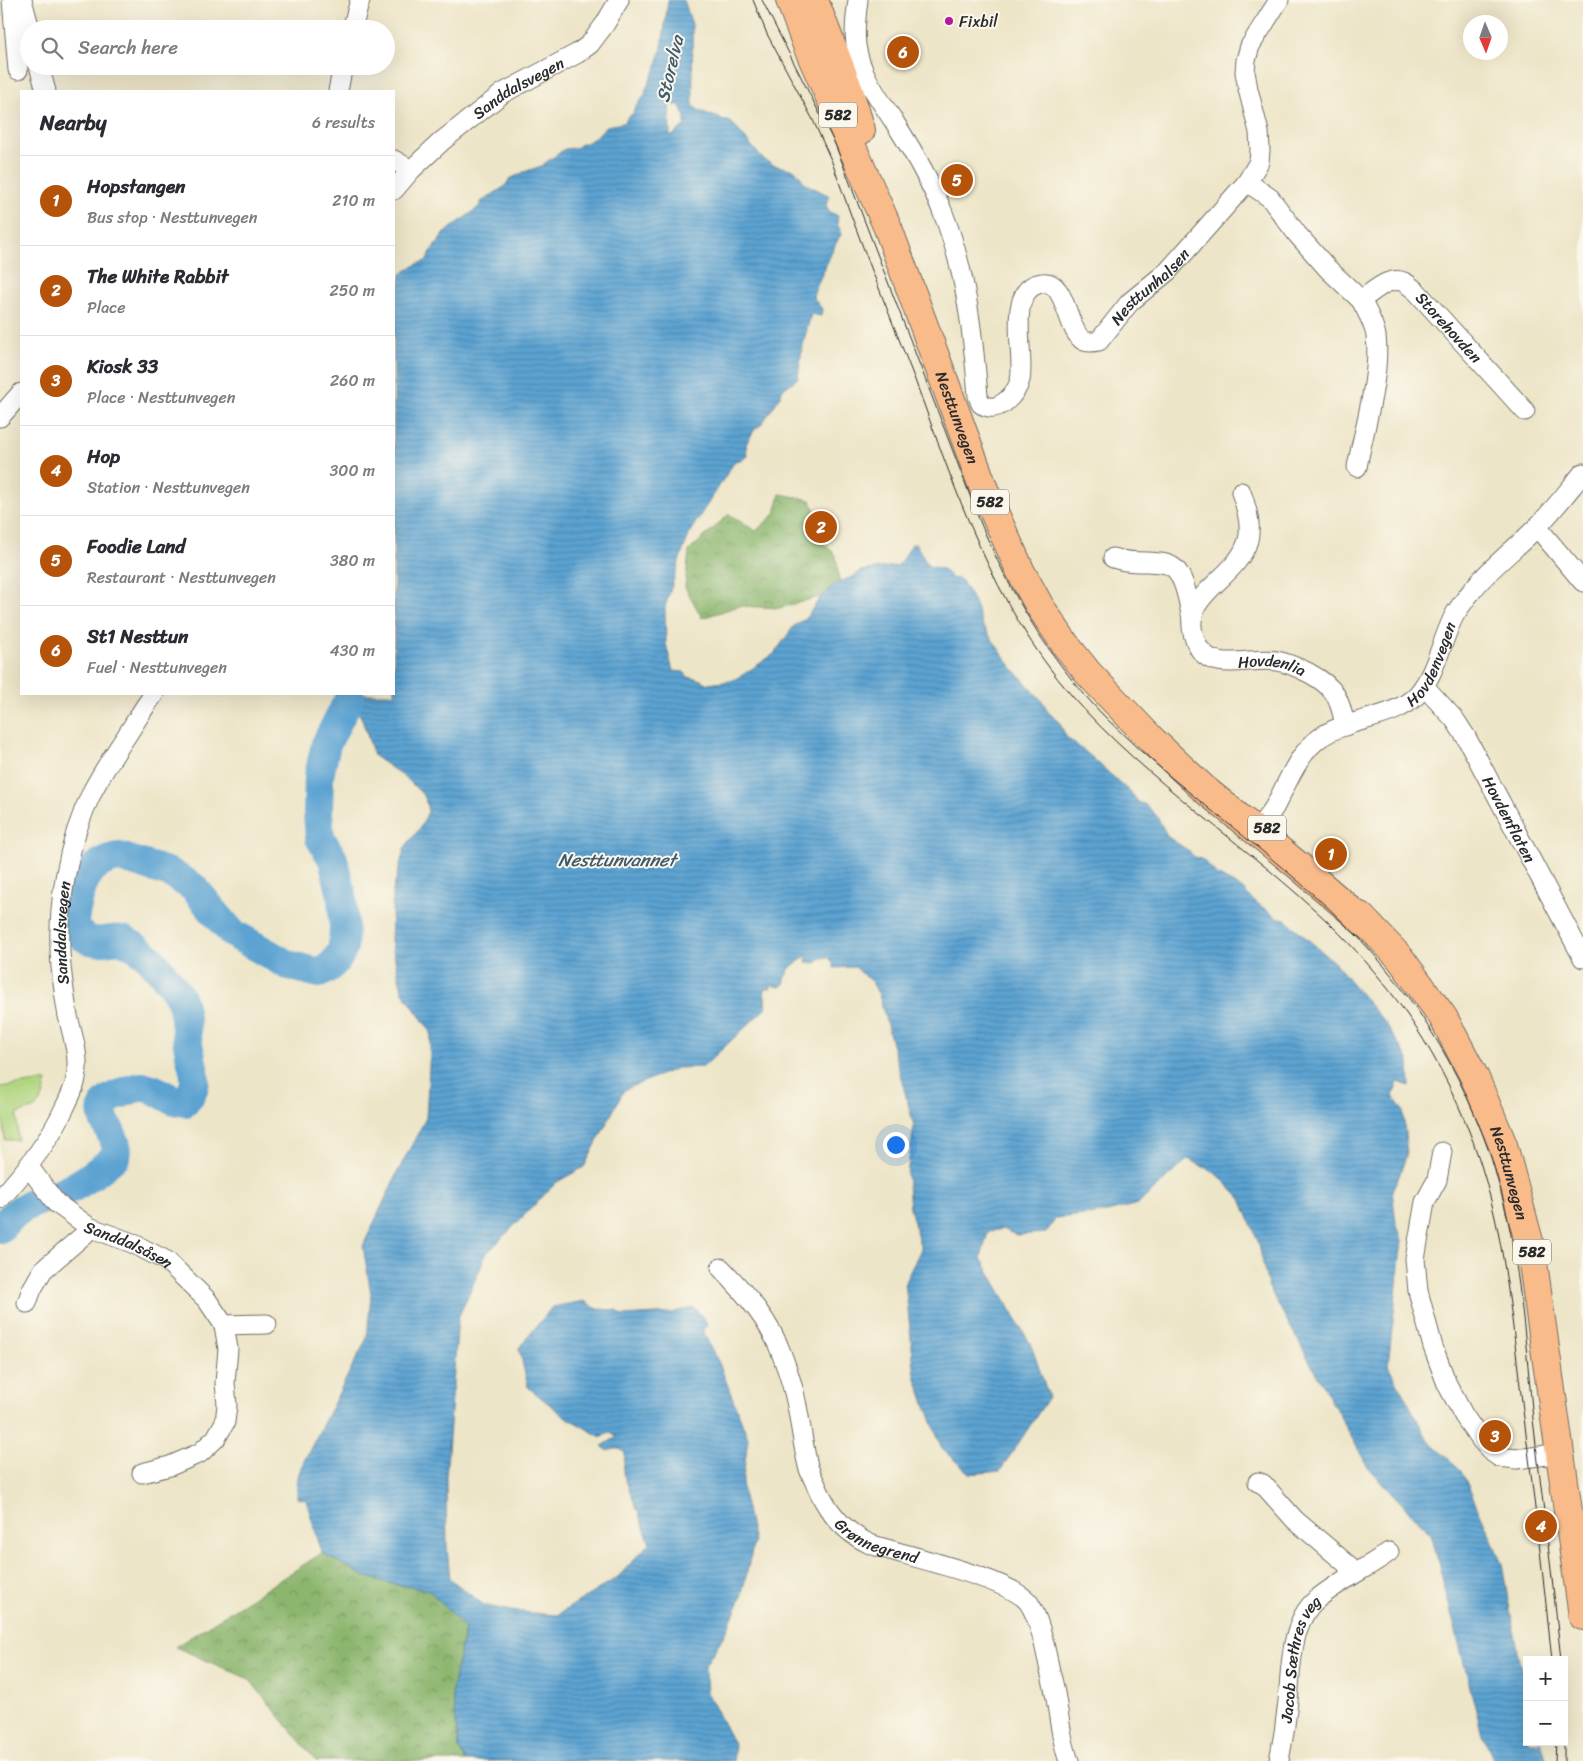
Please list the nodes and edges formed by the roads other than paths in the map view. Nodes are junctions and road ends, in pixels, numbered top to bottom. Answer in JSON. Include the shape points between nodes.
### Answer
{"nodes":[{"id":1,"x":12,"y":0,"type":"edge"},
{"id":2,"x":22,"y":0,"type":"edge"},
{"id":3,"x":360,"y":0,"type":"edge"},
{"id":4,"x":619,"y":0,"type":"edge"},
{"id":5,"x":790,"y":0,"type":"edge"},
{"id":6,"x":814,"y":0,"type":"edge"},
{"id":7,"x":858,"y":0,"type":"edge"},
{"id":8,"x":1278,"y":0,"type":"edge"},
{"id":9,"x":28,"y":20,"type":"edge"},
{"id":10,"x":354,"y":20,"type":"edge"},
{"id":11,"x":18,"y":70,"type":"dead end"},
{"id":12,"x":42,"y":75,"type":"edge"},
{"id":13,"x":341,"y":75,"type":"edge"},
{"id":14,"x":46,"y":90,"type":"edge"},
{"id":15,"x":338,"y":90,"type":"edge"},
{"id":16,"x":395,"y":161,"type":"edge"},
{"id":17,"x":411,"y":170,"type":"junction"},
{"id":18,"x":1247,"y":182,"type":"junction"},
{"id":19,"x":395,"y":189,"type":"edge"},
{"id":20,"x":888,"y":228,"type":"junction"},
{"id":21,"x":1361,"y":300,"type":"junction"},
{"id":22,"x":20,"y":394,"type":"edge"},
{"id":23,"x":1525,"y":411,"type":"dead end"},
{"id":24,"x":0,"y":417,"type":"edge"},
{"id":25,"x":1357,"y":467,"type":"dead end"},
{"id":26,"x":1583,"y":473,"type":"edge"},
{"id":27,"x":1241,"y":492,"type":"dead end"},
{"id":28,"x":1537,"y":527,"type":"junction"},
{"id":29,"x":1113,"y":558,"type":"dead end"},
{"id":30,"x":1583,"y":582,"type":"edge"},
{"id":31,"x":1193,"y":620,"type":"junction"},
{"id":32,"x":1424,"y":686,"type":"junction"},
{"id":33,"x":153,"y":695,"type":"edge"},
{"id":34,"x":1345,"y":726,"type":"junction"},
{"id":35,"x":1153,"y":741,"type":"junction"},
{"id":36,"x":1262,"y":824,"type":"junction"},
{"id":37,"x":1371,"y":928,"type":"junction"},
{"id":38,"x":1583,"y":958,"type":"edge"},
{"id":39,"x":1442,"y":1152,"type":"dead end"},
{"id":40,"x":29,"y":1167,"type":"junction"},
{"id":41,"x":0,"y":1199,"type":"edge"},
{"id":42,"x":89,"y":1227,"type":"junction"},
{"id":43,"x":720,"y":1268,"type":"dead end"},
{"id":44,"x":27,"y":1302,"type":"dead end"},
{"id":45,"x":267,"y":1324,"type":"dead end"},
{"id":46,"x":224,"y":1325,"type":"junction"},
{"id":47,"x":1561,"y":1453,"type":"junction"},
{"id":48,"x":142,"y":1473,"type":"dead end"},
{"id":49,"x":1258,"y":1482,"type":"dead end"},
{"id":50,"x":1389,"y":1552,"type":"dead end"},
{"id":51,"x":1350,"y":1577,"type":"junction"},
{"id":52,"x":1583,"y":1616,"type":"edge"},
{"id":53,"x":1069,"y":1761,"type":"edge"},
{"id":54,"x":1279,"y":1761,"type":"edge"}],
"edges":[{"from":1,"to":11,"type":"street"},
{"from":2,"to":9,"type":"street"},
{"from":3,"to":10,"type":"street"},
{"from":4,"to":17,"type":"street","name":"Sanddalsvegen","via":[[590,44],[503,93]]},
{"from":5,"to":20,"type":"main road","name":"Nesttunvegen","number":"582"},
{"from":6,"to":20,"type":"main road","name":"Nesttunvegen","number":"582","via":[[849,91]]},
{"from":7,"to":18,"type":"street","name":"Nesttunhalsen","via":[[854,24],[859,58],[864,73],[931,186],[943,214],[970,315],[978,396],[981,404],[989,408],[997,408],[1017,388],[1020,378],[1019,312],[1027,291],[1042,282],[1055,286],[1078,336],[1086,342],[1099,341],[1130,302],[1168,271]]},
{"from":8,"to":18,"type":"street","name":"Nesttunhalsen","via":[[1250,46],[1246,60],[1246,80],[1259,132],[1260,150],[1258,162]]},
{"from":12,"to":14,"type":"street"},
{"from":13,"to":15,"type":"street"},
{"from":16,"to":17,"type":"street"},
{"from":17,"to":19,"type":"street","name":"Sanddalsvegen"},
{"from":18,"to":21,"type":"street","via":[[1270,198],[1309,248]]},
{"from":20,"to":35,"type":"main road","name":"Nesttunvegen","number":"582","via":[[985,492],[1021,572],[1065,644],[1094,680]]},
{"from":21,"to":23,"type":"street","name":"Storehovden","via":[[1384,284],[1396,280],[1404,282],[1417,292]]},
{"from":21,"to":25,"type":"street","via":[[1376,334],[1377,349],[1376,370]]},
{"from":22,"to":24,"type":"street"},
{"from":26,"to":28,"type":"street","name":"Hovdenvegen"},
{"from":27,"to":31,"type":"street","via":[[1249,538],[1233,568],[1201,596]]},
{"from":28,"to":30,"type":"street"},
{"from":28,"to":32,"type":"street","name":"Hovdenvegen","via":[[1468,596],[1454,616]]},
{"from":29,"to":31,"type":"street","name":"Hovdenlia","via":[[1172,566],[1185,587]]},
{"from":31,"to":34,"type":"street","name":"Hovdenlia","via":[[1200,648],[1216,662],[1278,661],[1324,681],[1338,698]]},
{"from":32,"to":34,"type":"street","name":"Hovdenvegen","via":[[1417,696],[1392,710]]},
{"from":32,"to":38,"type":"street","name":"Hovdenflaten","via":[[1466,737]]},
{"from":33,"to":40,"type":"street","name":"Sanddalsvegen","via":[[93,791],[72,845],[62,905],[61,965],[78,1069],[64,1111]]},
{"from":34,"to":36,"type":"street","name":"Hovdenvegen","via":[[1322,736],[1310,746]]},
{"from":35,"to":36,"type":"main road","name":"Nesttunvegen","number":"582"},
{"from":35,"to":37,"type":"main road","name":"Nesttunvegen","number":"582","via":[[1204,789]]},
{"from":36,"to":37,"type":"main road","name":"Nesttunvegen","number":"582","via":[[1311,865]]},
{"from":37,"to":47,"type":"main road","name":"Nesttunvegen","number":"582","via":[[1400,958],[1443,1017],[1475,1078],[1503,1145],[1531,1249]]},
{"from":39,"to":47,"type":"street","via":[[1437,1180],[1425,1202],[1415,1259],[1418,1291],[1447,1384],[1481,1440],[1499,1457]]},
{"from":40,"to":41,"type":"street","name":"Sanddalsvegen"},
{"from":40,"to":42,"type":"street","name":"Sanddalsåsen","via":[[52,1196]]},
{"from":42,"to":44,"type":"street","via":[[43,1270]]},
{"from":42,"to":46,"type":"street","name":"Sanddalsåsen","via":[[132,1243],[167,1261],[207,1300]]},
{"from":43,"to":53,"type":"street","name":"Grønnegrend","via":[[739,1288],[774,1337],[797,1405],[808,1467],[831,1514],[843,1528],[870,1544],[998,1584],[1028,1601],[1036,1615]]},
{"from":45,"to":46,"type":"street"},
{"from":46,"to":48,"type":"street","name":"Sanddalsåsen","via":[[228,1350],[225,1422],[216,1438],[200,1453],[170,1466]]},
{"from":47,"to":52,"type":"main road","name":"Nesttunvegen","number":"582"},
{"from":49,"to":51,"type":"street","via":[[1295,1520],[1348,1565]]},
{"from":50,"to":51,"type":"street","name":"Jacob Sæthres veg"},
{"from":51,"to":54,"type":"street","name":"Jacob Sæthres veg","via":[[1315,1600],[1298,1628]]}]}
